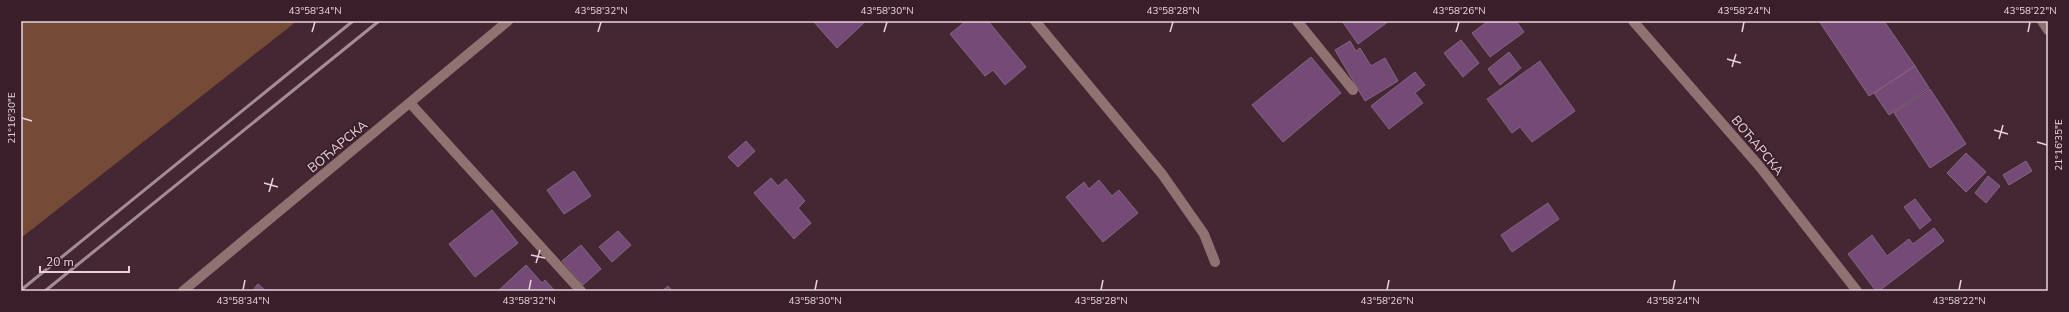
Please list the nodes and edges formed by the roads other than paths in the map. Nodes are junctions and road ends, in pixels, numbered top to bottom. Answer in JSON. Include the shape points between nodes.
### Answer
{"nodes":[{"id":1,"x":508,"y":21,"type":"edge"},
{"id":2,"x":1035,"y":21,"type":"edge"},
{"id":3,"x":1297,"y":21,"type":"edge"},
{"id":4,"x":1633,"y":21,"type":"edge"},
{"id":5,"x":2042,"y":21,"type":"edge"},
{"id":6,"x":2048,"y":30,"type":"edge"},
{"id":7,"x":1353,"y":90,"type":"dead end"},
{"id":8,"x":410,"y":102,"type":"junction"},
{"id":9,"x":1214,"y":262,"type":"dead end"},
{"id":10,"x":183,"y":291,"type":"edge"},
{"id":11,"x":581,"y":291,"type":"edge"},
{"id":12,"x":1857,"y":291,"type":"edge"}],
"edges":[{"from":1,"to":8,"type":"street","name":"ВОЋАРСКА"},
{"from":2,"to":9,"type":"street","via":[[1162,174],[1204,234]]},
{"from":3,"to":7,"type":"street"},
{"from":4,"to":12,"type":"street","name":"ВОЋАРСКА","via":[[1760,167]]},
{"from":5,"to":6,"type":"street"},
{"from":8,"to":10,"type":"street","name":"ВОЋАРСКА"},
{"from":8,"to":11,"type":"street"}]}
